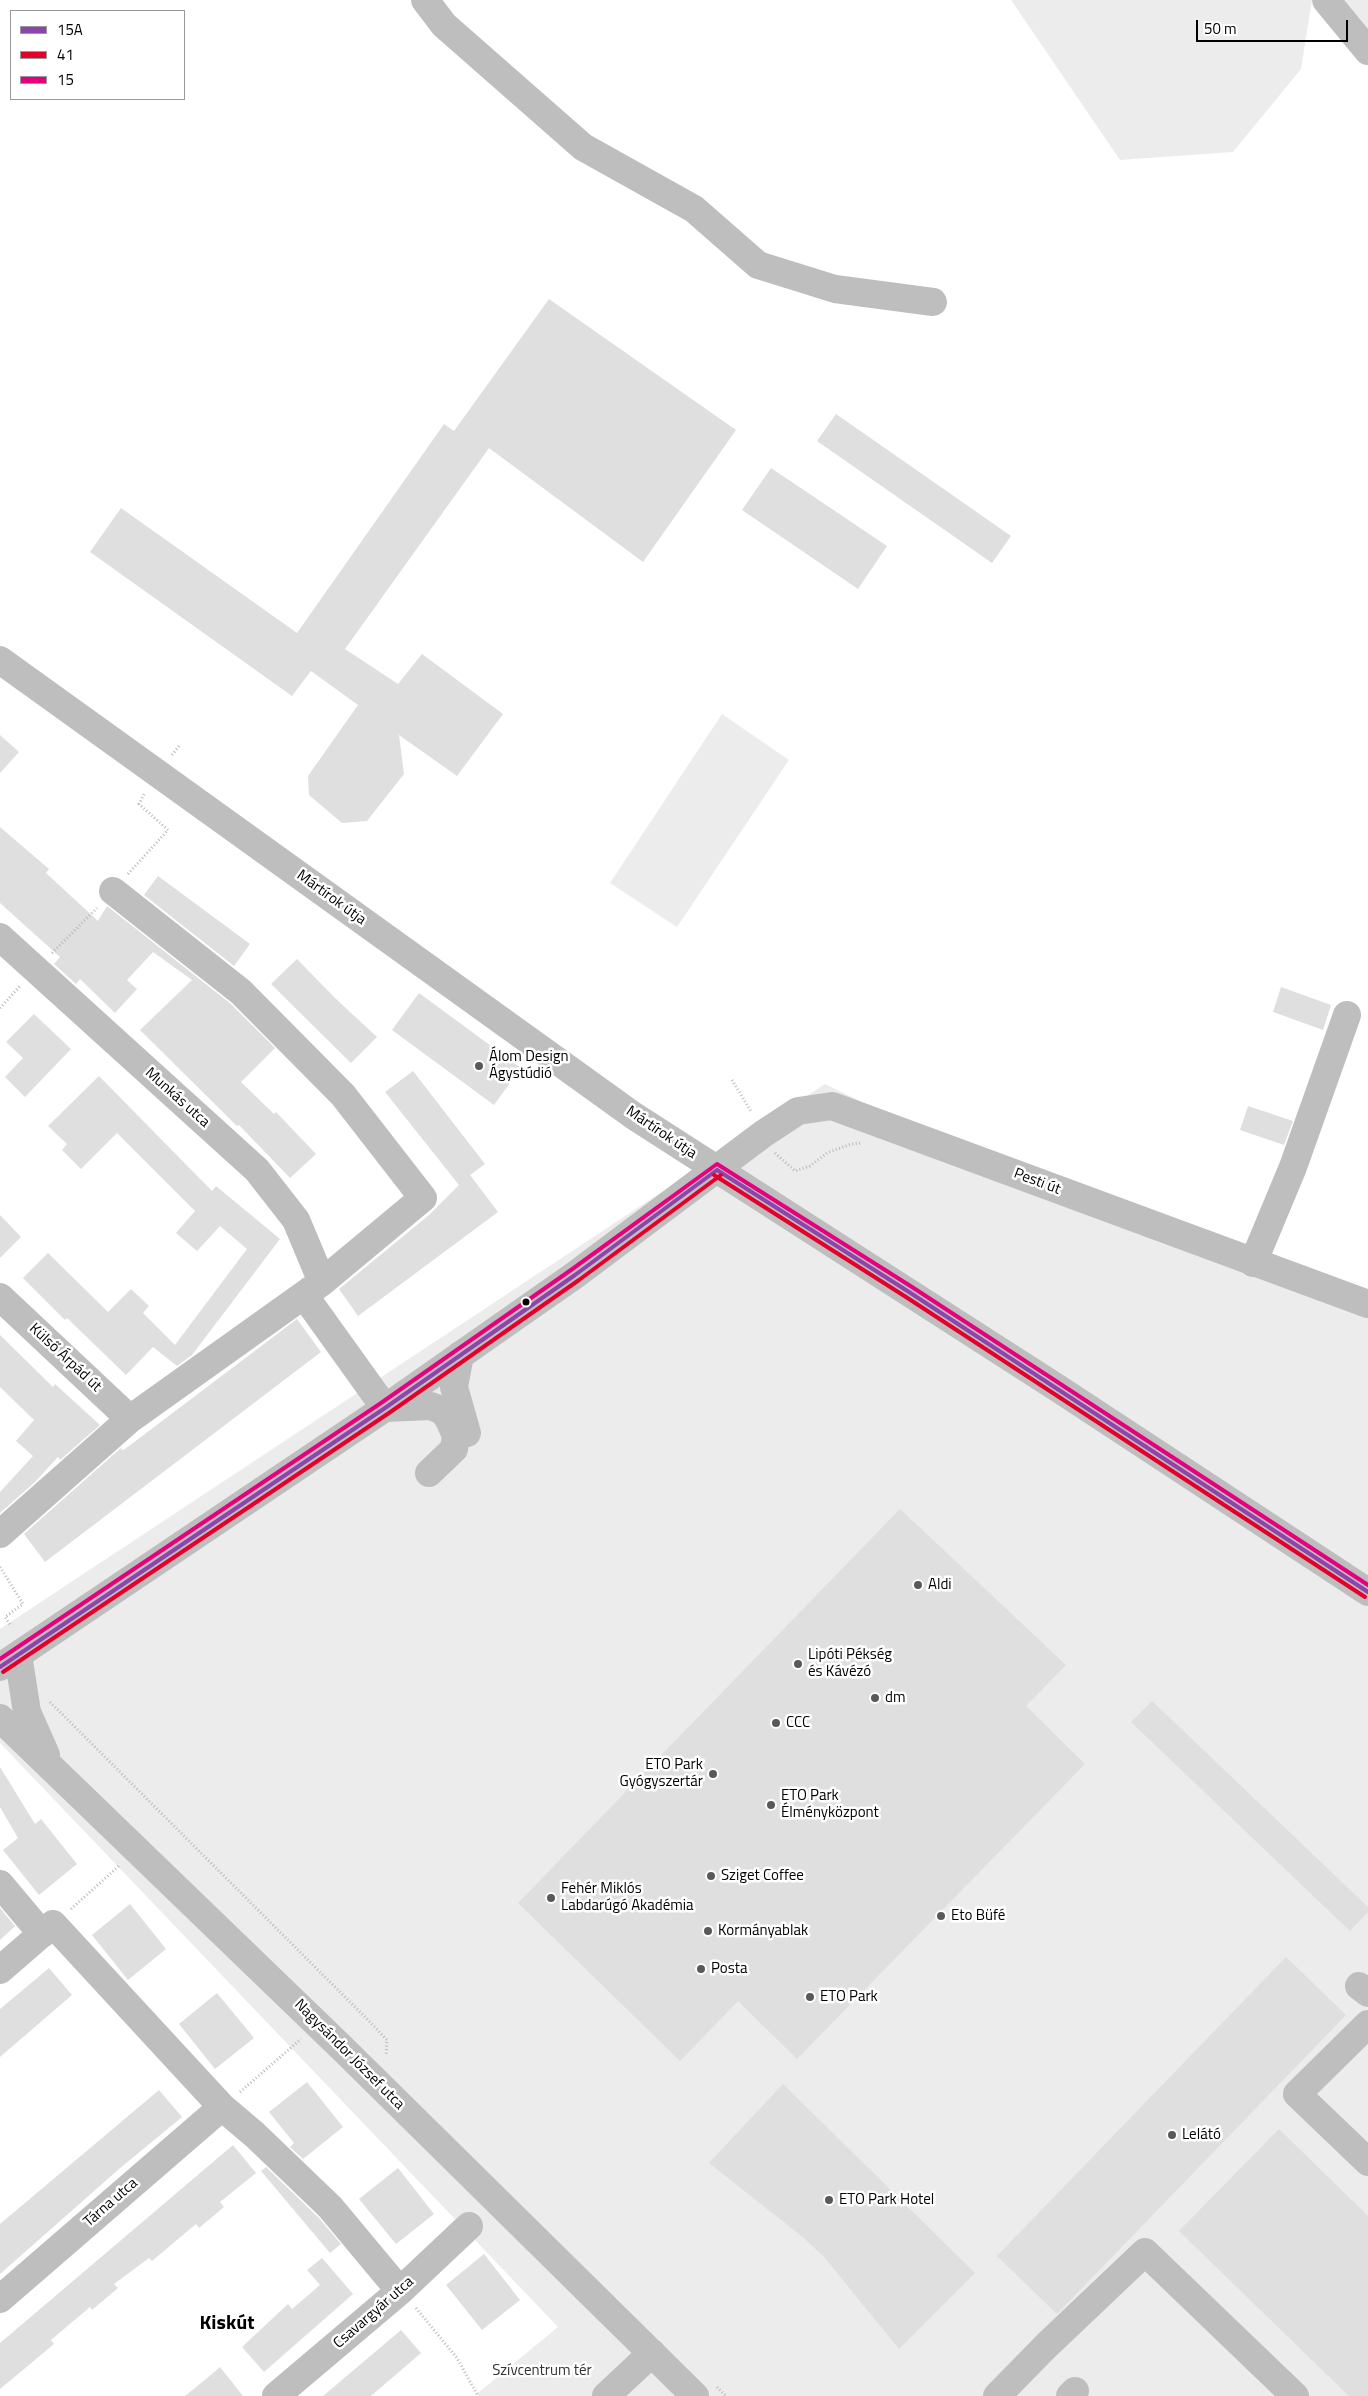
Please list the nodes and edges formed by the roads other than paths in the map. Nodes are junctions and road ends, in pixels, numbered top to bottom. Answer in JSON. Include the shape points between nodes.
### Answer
{"nodes":[{"id":1,"x":425,"y":0,"type":"edge"},
{"id":2,"x":1326,"y":0,"type":"edge"},
{"id":3,"x":1368,"y":51,"type":"edge"},
{"id":4,"x":933,"y":302,"type":"dead end"},
{"id":5,"x":0,"y":660,"type":"edge"},
{"id":6,"x":113,"y":891,"type":"road end"},
{"id":7,"x":0,"y":937,"type":"edge"},
{"id":8,"x":1347,"y":1015,"type":"dead end"},
{"id":9,"x":718,"y":1170,"type":"junction"},
{"id":10,"x":1253,"y":1263,"type":"junction"},
{"id":11,"x":313,"y":1289,"type":"junction"},
{"id":12,"x":0,"y":1297,"type":"edge"},
{"id":13,"x":1368,"y":1304,"type":"edge"},
{"id":14,"x":460,"y":1355,"type":"junction"},
{"id":15,"x":385,"y":1408,"type":"junction"},
{"id":16,"x":130,"y":1419,"type":"junction"},
{"id":17,"x":471,"y":1440,"type":"dead end"},
{"id":18,"x":430,"y":1473,"type":"dead end"},
{"id":19,"x":0,"y":1534,"type":"edge"},
{"id":20,"x":1368,"y":1592,"type":"edge"},
{"id":21,"x":9,"y":1661,"type":"edge"},
{"id":22,"x":0,"y":1718,"type":"edge"},
{"id":23,"x":51,"y":1765,"type":"junction"},
{"id":24,"x":0,"y":1884,"type":"edge"},
{"id":25,"x":48,"y":1929,"type":"junction"},
{"id":26,"x":0,"y":1970,"type":"edge"},
{"id":27,"x":1368,"y":2024,"type":"edge"},
{"id":28,"x":222,"y":2107,"type":"junction"},
{"id":29,"x":1368,"y":2162,"type":"edge"},
{"id":30,"x":469,"y":2226,"type":"dead end"},
{"id":31,"x":400,"y":2291,"type":"junction"},
{"id":32,"x":0,"y":2299,"type":"edge"},
{"id":33,"x":652,"y":2353,"type":"junction"},
{"id":34,"x":704,"y":2390,"type":"edge"},
{"id":35,"x":276,"y":2396,"type":"edge"},
{"id":36,"x":606,"y":2396,"type":"edge"},
{"id":37,"x":997,"y":2396,"type":"edge"},
{"id":38,"x":1295,"y":2396,"type":"edge"}],
"edges":[{"from":1,"to":4,"type":"street","via":[[444,25],[583,147],[694,209],[758,265],[835,289]]},
{"from":2,"to":3,"type":"street"},
{"from":5,"to":9,"type":"street","name":"Mártírok útja","via":[[603,1093]]},
{"from":6,"to":11,"type":"street","via":[[241,992],[343,1095],[424,1198]]},
{"from":7,"to":11,"type":"street","name":"Munkás utca","via":[[257,1170],[296,1220]]},
{"from":8,"to":10,"type":"street","via":[[1293,1167]]},
{"from":9,"to":10,"type":"street","name":"Pesti út","via":[[798,1111],[832,1106]]},
{"from":9,"to":14,"type":"street","name":"Pesti út"},
{"from":9,"to":20,"type":"street","name":"Mártírok útja","via":[[926,1302]]},
{"from":10,"to":13,"type":"street","name":"Pesti út"},
{"from":11,"to":15,"type":"street","name":"Munkás utca"},
{"from":11,"to":16,"type":"street"},
{"from":12,"to":16,"type":"street","name":"Külső Árpád út"},
{"from":14,"to":15,"type":"street","name":"Pesti út"},
{"from":14,"to":17,"type":"street","via":[[454,1387],[464,1428]]},
{"from":15,"to":18,"type":"street","via":[[431,1406],[450,1420],[456,1436],[454,1449]]},
{"from":15,"to":21,"type":"street","name":"Pesti út"},
{"from":16,"to":19,"type":"street"},
{"from":21,"to":23,"type":"street"},
{"from":22,"to":23,"type":"street","name":"Nagysándor József utca"},
{"from":23,"to":33,"type":"street","name":"Nagysándor József utca"},
{"from":24,"to":25,"type":"street"},
{"from":25,"to":26,"type":"street"},
{"from":25,"to":28,"type":"street"},
{"from":27,"to":29,"type":"street","via":[[1297,2094]]},
{"from":28,"to":31,"type":"street","via":[[330,2207]]},
{"from":28,"to":32,"type":"street","name":"Tárna utca"},
{"from":30,"to":31,"type":"street","name":"Csavargyár utca"},
{"from":31,"to":35,"type":"street","name":"Csavargyár utca"},
{"from":33,"to":34,"type":"street","name":"Nagysándor József utca"},
{"from":33,"to":36,"type":"street"},
{"from":37,"to":38,"type":"street","via":[[1145,2252]]}]}
